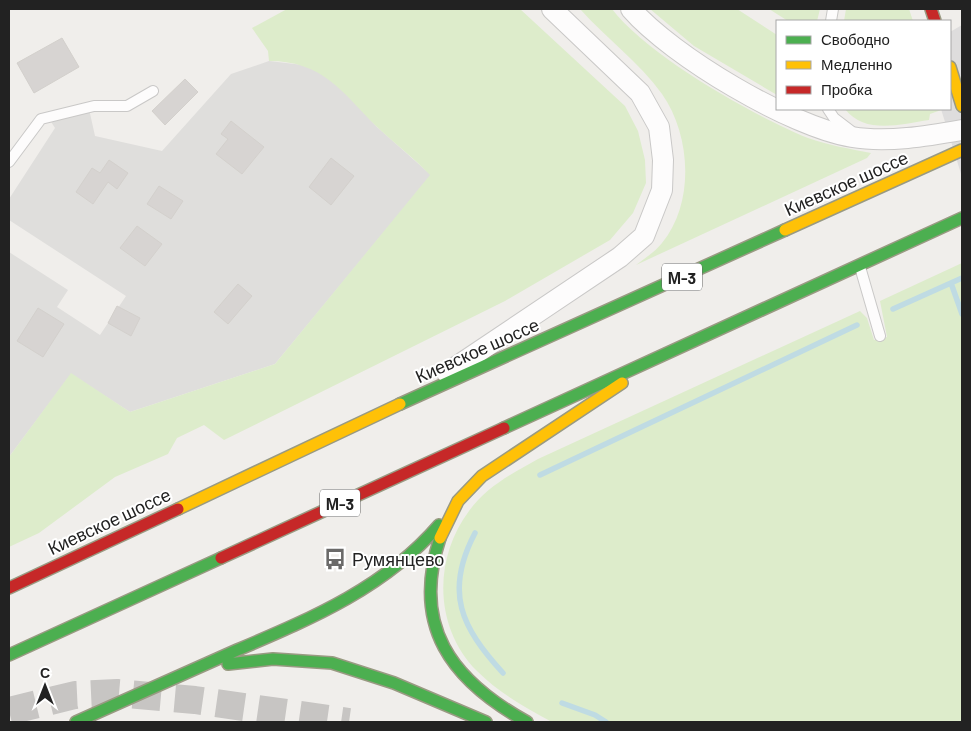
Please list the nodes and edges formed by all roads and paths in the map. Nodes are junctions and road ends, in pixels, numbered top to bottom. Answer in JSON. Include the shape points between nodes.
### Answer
{"nodes":[{"id":1,"x":552,"y":9,"type":"edge"},
{"id":2,"x":631,"y":9,"type":"edge"},
{"id":3,"x":951,"y":70,"type":"edge"},
{"id":4,"x":153,"y":92,"type":"dead end"},
{"id":5,"x":962,"y":106,"type":"edge"},
{"id":6,"x":776,"y":108,"type":"edge"},
{"id":7,"x":780,"y":110,"type":"edge"},
{"id":8,"x":829,"y":110,"type":"edge"},
{"id":9,"x":962,"y":130,"type":"edge"},
{"id":10,"x":866,"y":138,"type":"junction"},
{"id":11,"x":962,"y":150,"type":"edge"},
{"id":12,"x":9,"y":162,"type":"edge"},
{"id":13,"x":962,"y":218,"type":"edge"},
{"id":14,"x":859,"y":264,"type":"junction"},
{"id":15,"x":880,"y":336,"type":"dead end"},
{"id":16,"x":671,"y":351,"type":"junction"},
{"id":17,"x":401,"y":404,"type":"junction"},
{"id":18,"x":449,"y":515,"type":"junction"},
{"id":19,"x":9,"y":588,"type":"edge"},
{"id":20,"x":9,"y":655,"type":"edge"},
{"id":21,"x":190,"y":672,"type":"junction"},
{"id":22,"x":76,"y":722,"type":"edge"},
{"id":23,"x":486,"y":722,"type":"edge"},
{"id":24,"x":527,"y":722,"type":"edge"}],
"edges":[{"from":1,"to":17,"type":"street","via":[[640,93],[659,128],[662,190],[654,212],[644,236],[620,257]]},
{"from":2,"to":6,"type":"street","via":[[687,57]]},
{"from":3,"to":5,"type":"main road"},
{"from":4,"to":12,"type":"lane","via":[[127,106],[94,106],[41,119]]},
{"from":7,"to":10,"type":"street","via":[[809,125]]},
{"from":8,"to":10,"type":"lane","via":[[845,128]]},
{"from":9,"to":10,"type":"street","via":[[932,136]]},
{"from":11,"to":17,"type":"main road","name":"Киевское шоссе","number":"М-3"},
{"from":13,"to":14,"type":"main road","number":"М-3"},
{"from":14,"to":15,"type":"lane"},
{"from":14,"to":16,"type":"main road","number":"М-3"},
{"from":16,"to":18,"type":"main road","via":[[496,465],[466,491]]},
{"from":16,"to":20,"type":"main road","number":"М-3"},
{"from":17,"to":19,"type":"main road","name":"Киевское шоссе","number":"М-3"},
{"from":18,"to":21,"type":"main road","via":[[419,548],[380,579],[320,614]]},
{"from":18,"to":24,"type":"main road","via":[[433,555],[429,584],[431,612],[438,636],[450,660],[467,680],[496,704]]},
{"from":21,"to":22,"type":"main road"},
{"from":21,"to":23,"type":"main road","via":[[273,658],[332,663],[394,684]]}]}
